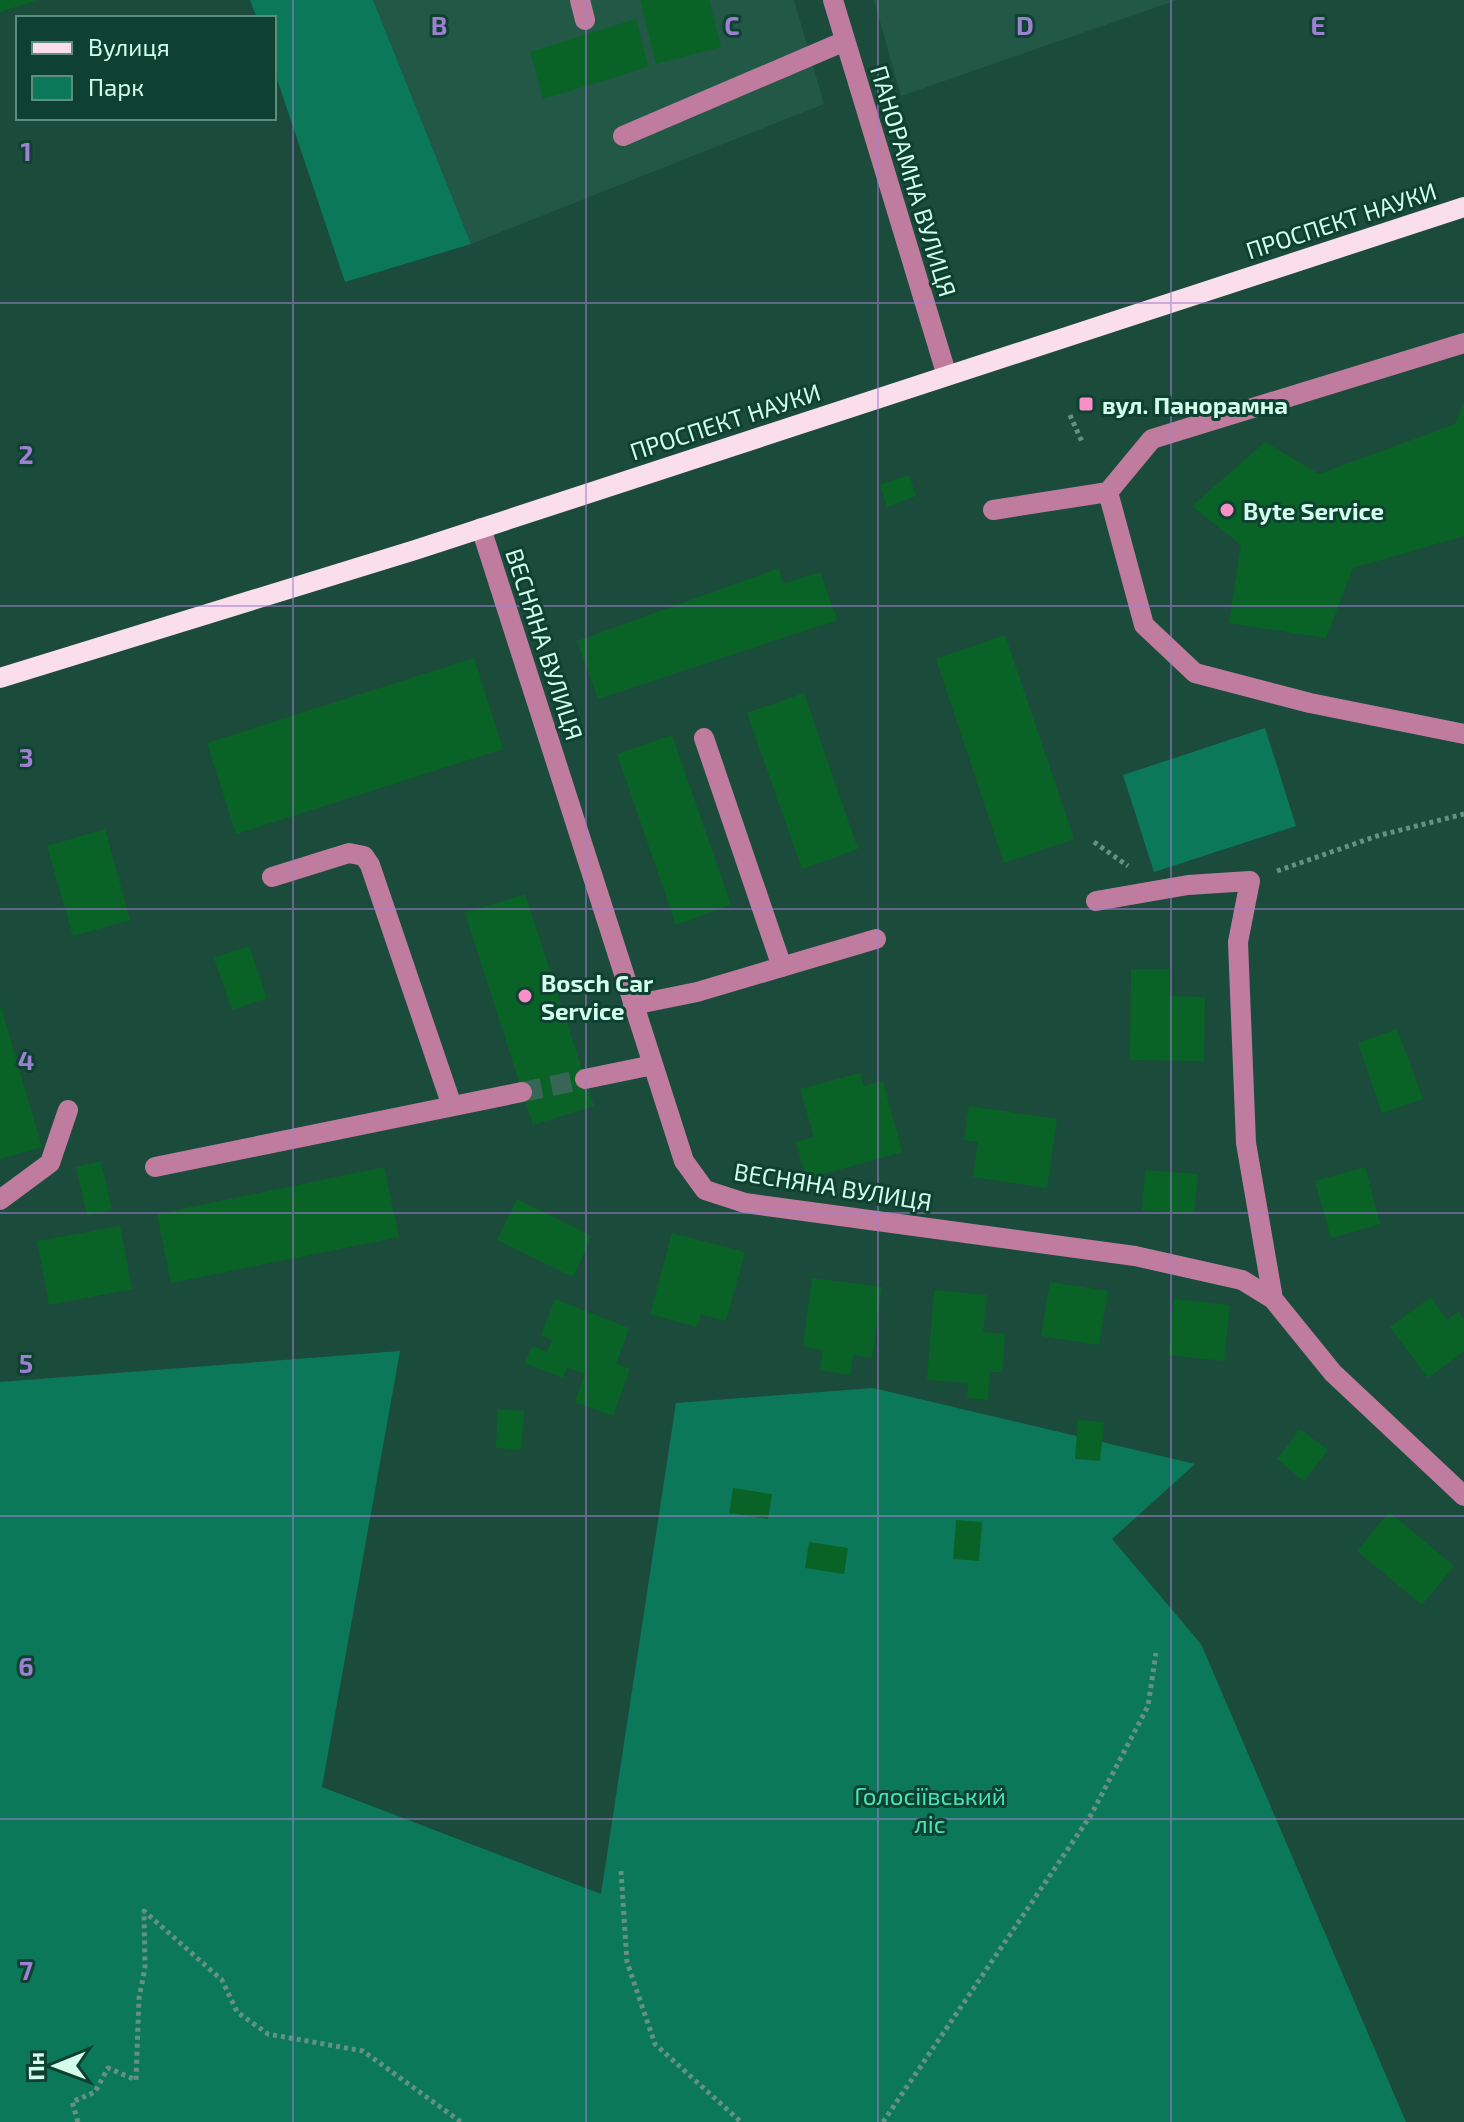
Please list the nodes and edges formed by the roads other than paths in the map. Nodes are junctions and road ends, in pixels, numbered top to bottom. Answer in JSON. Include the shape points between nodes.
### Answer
{"nodes":[{"id":1,"x":833,"y":0,"type":"edge"},
{"id":2,"x":845,"y":41,"type":"junction"},
{"id":3,"x":623,"y":136,"type":"dead end"},
{"id":4,"x":1464,"y":207,"type":"edge"},
{"id":5,"x":1464,"y":343,"type":"edge"},
{"id":6,"x":947,"y":376,"type":"junction"},
{"id":7,"x":1108,"y":492,"type":"junction"},
{"id":8,"x":993,"y":510,"type":"dead end"},
{"id":9,"x":481,"y":528,"type":"junction"},
{"id":10,"x":0,"y":678,"type":"edge"},
{"id":11,"x":1464,"y":734,"type":"edge"},
{"id":12,"x":704,"y":738,"type":"dead end"},
{"id":13,"x":272,"y":877,"type":"dead end"},
{"id":14,"x":1096,"y":901,"type":"dead end"},
{"id":15,"x":876,"y":939,"type":"dead end"},
{"id":16,"x":782,"y":967,"type":"junction"},
{"id":17,"x":633,"y":1005,"type":"junction"},
{"id":18,"x":653,"y":1065,"type":"junction"},
{"id":19,"x":585,"y":1079,"type":"tunnel mouth"},
{"id":20,"x":522,"y":1092,"type":"tunnel mouth"},
{"id":21,"x":452,"y":1106,"type":"junction"},
{"id":22,"x":68,"y":1110,"type":"dead end"},
{"id":23,"x":155,"y":1167,"type":"dead end"},
{"id":24,"x":0,"y":1200,"type":"edge"},
{"id":25,"x":1273,"y":1299,"type":"junction"},
{"id":26,"x":1464,"y":1496,"type":"edge"}],
"edges":[{"from":1,"to":2,"type":"street","name":"ПАНОРАМНА ВУЛИЦЯ"},
{"from":2,"to":3,"type":"street"},
{"from":2,"to":6,"type":"street","name":"ПАНОРАМНА ВУЛИЦЯ"},
{"from":4,"to":6,"type":"main road","name":"ПРОСПЕКТ НАУКИ"},
{"from":5,"to":7,"type":"street","via":[[1152,439]]},
{"from":6,"to":9,"type":"main road","name":"ПРОСПЕКТ НАУКИ"},
{"from":7,"to":8,"type":"street"},
{"from":7,"to":11,"type":"street","via":[[1144,625],[1195,673]]},
{"from":9,"to":10,"type":"main road","name":"ПРОСПЕКТ НАУКИ"},
{"from":9,"to":17,"type":"street","name":"ВЕСНЯНА ВУЛИЦЯ"},
{"from":12,"to":16,"type":"street"},
{"from":13,"to":21,"type":"street","via":[[349,853],[364,856]]},
{"from":14,"to":25,"type":"street","via":[[1188,885],[1250,881],[1238,942],[1246,1143]]},
{"from":15,"to":16,"type":"street"},
{"from":16,"to":17,"type":"street"},
{"from":17,"to":18,"type":"street","name":"ВЕСНЯНА ВУЛИЦЯ"},
{"from":18,"to":19,"type":"street"},
{"from":18,"to":25,"type":"street","name":"ВЕСНЯНА ВУЛИЦЯ","via":[[684,1161],[705,1190],[745,1203],[1135,1256],[1242,1280]]},
{"from":20,"to":21,"type":"street"},
{"from":21,"to":23,"type":"street"},
{"from":22,"to":24,"type":"street","via":[[50,1163]]},
{"from":25,"to":26,"type":"street","name":"ВЕСНЯНА ВУЛИЦЯ","via":[[1333,1373]]}]}
